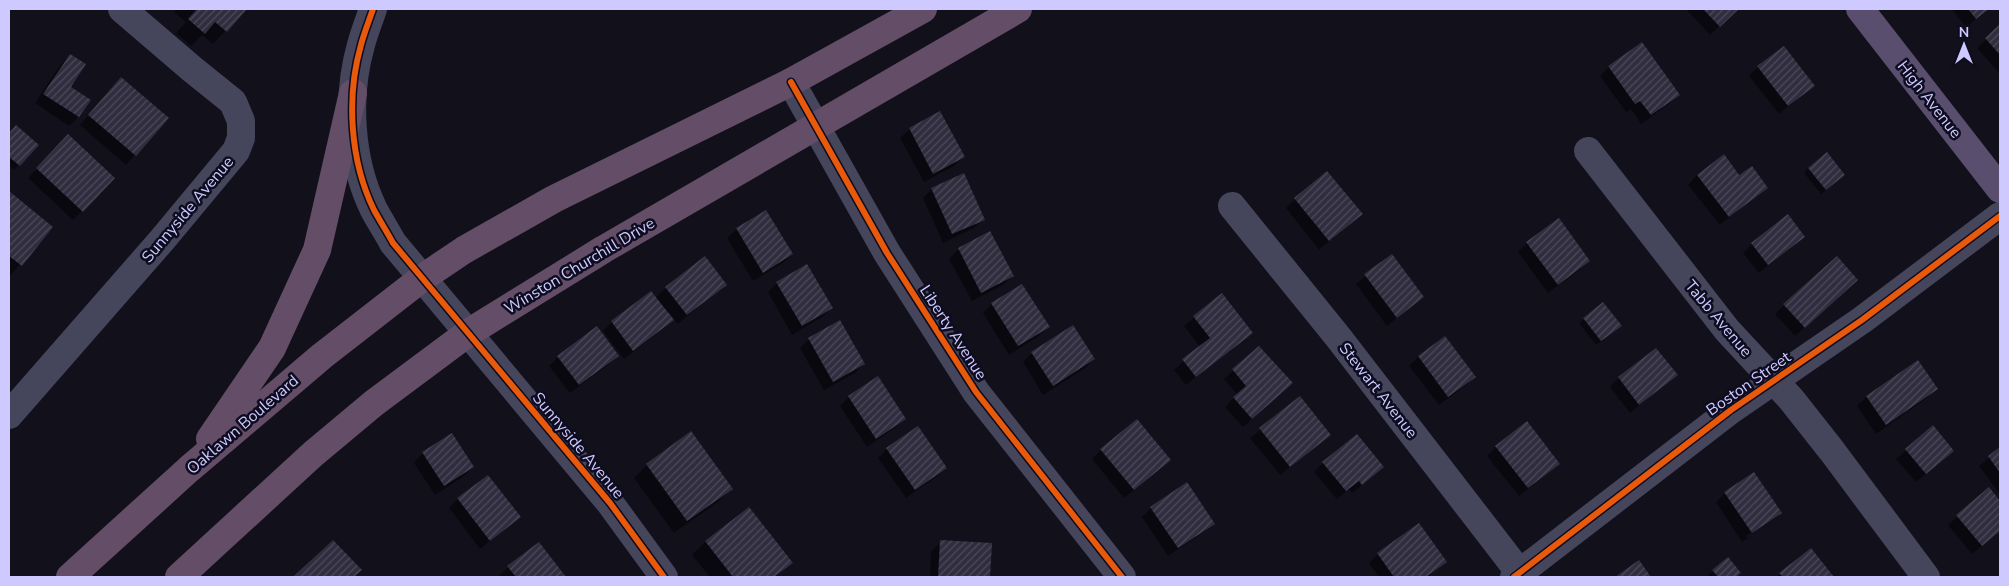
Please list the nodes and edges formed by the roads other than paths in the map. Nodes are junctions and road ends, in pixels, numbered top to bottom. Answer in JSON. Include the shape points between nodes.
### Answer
{"nodes":[{"id":1,"x":122,"y":9,"type":"edge"},
{"id":2,"x":373,"y":9,"type":"edge"},
{"id":3,"x":923,"y":9,"type":"edge"},
{"id":4,"x":1018,"y":9,"type":"edge"},
{"id":5,"x":1860,"y":9,"type":"edge"},
{"id":6,"x":791,"y":82,"type":"junction"},
{"id":7,"x":353,"y":93,"type":"junction"},
{"id":8,"x":816,"y":126,"type":"junction"},
{"id":9,"x":1588,"y":151,"type":"dead end"},
{"id":10,"x":2000,"y":189,"type":"edge"},
{"id":11,"x":1232,"y":206,"type":"dead end"},
{"id":12,"x":2000,"y":216,"type":"edge"},
{"id":13,"x":421,"y":279,"type":"junction"},
{"id":14,"x":468,"y":334,"type":"junction"},
{"id":15,"x":1774,"y":382,"type":"junction"},
{"id":16,"x":9,"y":415,"type":"edge"},
{"id":17,"x":189,"y":469,"type":"junction"},
{"id":18,"x":1519,"y":576,"type":"edge"},
{"id":19,"x":70,"y":577,"type":"edge"},
{"id":20,"x":179,"y":577,"type":"edge"},
{"id":21,"x":664,"y":577,"type":"edge"},
{"id":22,"x":1122,"y":577,"type":"edge"},
{"id":23,"x":1926,"y":577,"type":"edge"}],
"edges":[{"from":1,"to":16,"type":"street","name":"Sunnyside Avenue","via":[[233,102],[241,121],[241,138],[236,151],[168,233]]},
{"from":2,"to":7,"type":"street","via":[[360,46]]},
{"from":3,"to":6,"type":"highway"},
{"from":4,"to":8,"type":"highway","name":"Winston Churchill Drive"},
{"from":5,"to":10,"type":"main road","name":"High Avenue"},
{"from":6,"to":8,"type":"street","name":"Liberty Avenue"},
{"from":6,"to":13,"type":"highway","via":[[554,199],[464,250]]},
{"from":7,"to":13,"type":"street","via":[[353,132],[360,172],[374,209],[393,243]]},
{"from":7,"to":17,"type":"highway","via":[[317,250],[272,348]]},
{"from":8,"to":14,"type":"highway","name":"Winston Churchill Drive","via":[[604,249]]},
{"from":8,"to":22,"type":"street","name":"Liberty Avenue","via":[[886,253],[976,392]]},
{"from":9,"to":15,"type":"street","name":"Tabb Avenue","via":[[1727,330]]},
{"from":11,"to":18,"type":"street","name":"Stewart Avenue","via":[[1338,337]]},
{"from":12,"to":15,"type":"street","name":"Boston Street"},
{"from":13,"to":14,"type":"street"},
{"from":13,"to":17,"type":"highway","name":"Oaklawn Boulevard","via":[[322,356]]},
{"from":14,"to":20,"type":"highway","name":"Winston Churchill Drive","via":[[354,420]]},
{"from":14,"to":21,"type":"street","name":"Sunnyside Avenue","via":[[610,503]]},
{"from":15,"to":18,"type":"street","name":"Boston Street","via":[[1731,410]]},
{"from":15,"to":23,"type":"street","name":"Tabb Avenue","via":[[1832,451]]},
{"from":17,"to":19,"type":"highway","name":"Oaklawn Boulevard"}]}
